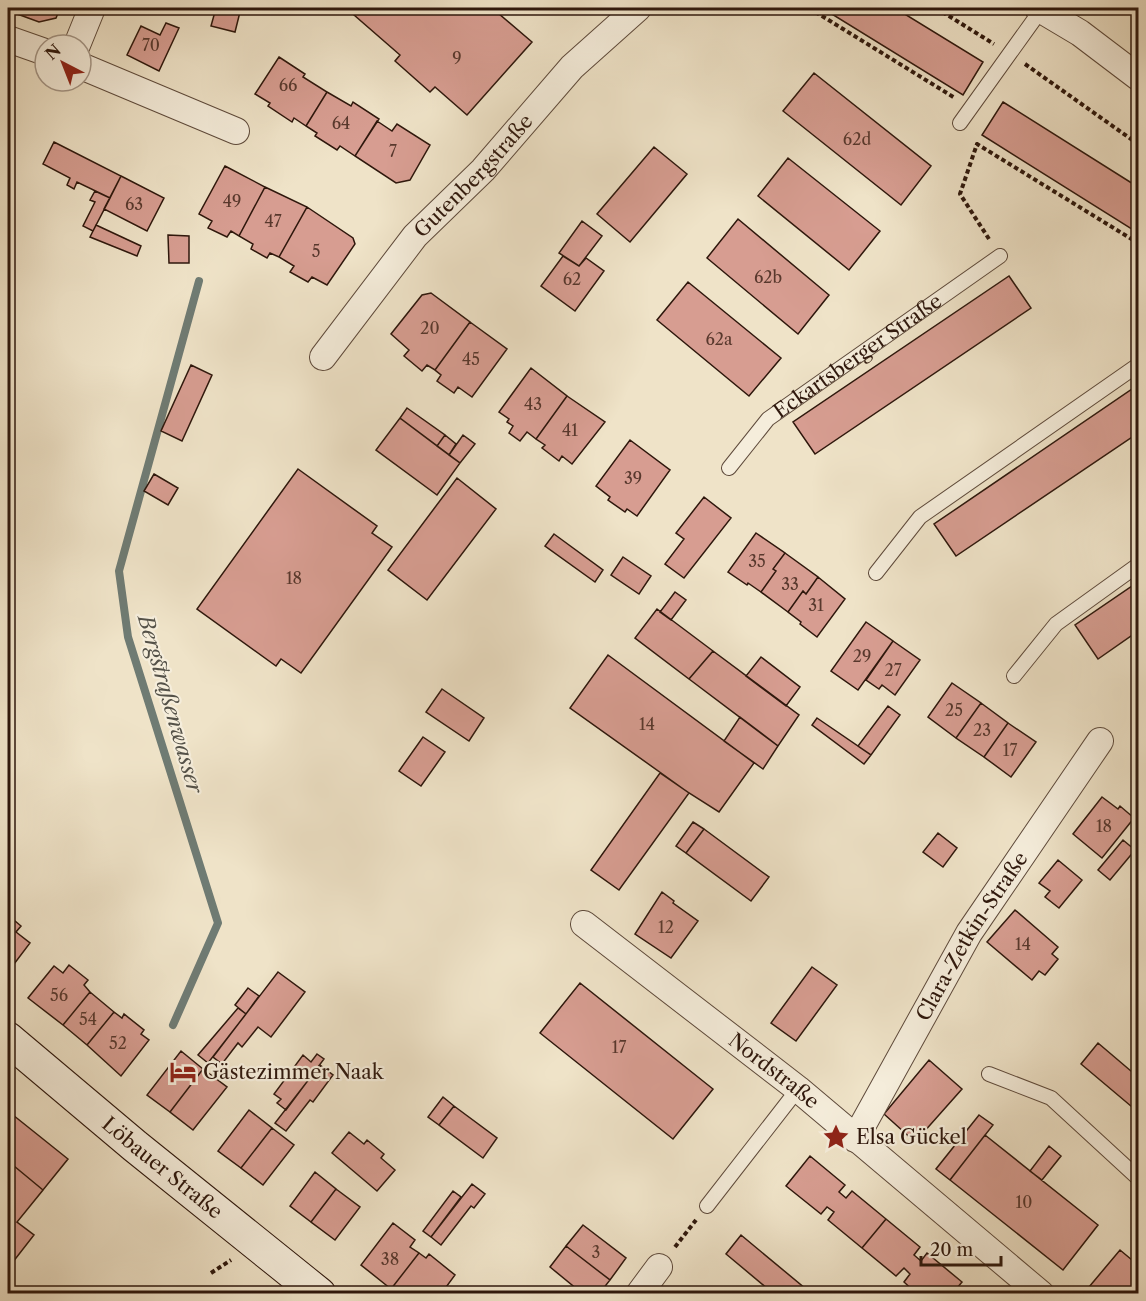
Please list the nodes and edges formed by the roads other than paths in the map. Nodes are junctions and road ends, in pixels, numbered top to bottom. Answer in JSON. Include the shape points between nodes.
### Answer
{"nodes":[{"id":1,"x":92,"y":8,"type":"edge"},
{"id":2,"x":638,"y":8,"type":"edge"},
{"id":3,"x":1040,"y":9,"type":"edge"},
{"id":4,"x":82,"y":33,"type":"edge"},
{"id":5,"x":8,"y":39,"type":"edge"},
{"id":6,"x":33,"y":48,"type":"edge"},
{"id":7,"x":93,"y":71,"type":"edge"},
{"id":8,"x":1138,"y":77,"type":"edge"},
{"id":9,"x":960,"y":123,"type":"dead end"},
{"id":10,"x":236,"y":131,"type":"dead end"},
{"id":11,"x":1000,"y":256,"type":"road end"},
{"id":12,"x":323,"y":357,"type":"dead end"},
{"id":13,"x":1138,"y":365,"type":"edge"},
{"id":14,"x":729,"y":468,"type":"dead end"},
{"id":15,"x":1138,"y":565,"type":"edge"},
{"id":16,"x":876,"y":573,"type":"dead end"},
{"id":17,"x":1014,"y":676,"type":"dead end"},
{"id":18,"x":1100,"y":741,"type":"dead end"},
{"id":19,"x":584,"y":924,"type":"dead end"},
{"id":20,"x":8,"y":1039,"type":"edge"},
{"id":21,"x":989,"y":1074,"type":"dead end"},
{"id":22,"x":798,"y":1089,"type":"junction"},
{"id":23,"x":855,"y":1139,"type":"junction"},
{"id":24,"x":1138,"y":1178,"type":"edge"},
{"id":25,"x":707,"y":1206,"type":"road end"},
{"id":26,"x":660,"y":1267,"type":"road end"},
{"id":27,"x":319,"y":1293,"type":"edge"},
{"id":28,"x":639,"y":1293,"type":"edge"},
{"id":29,"x":1041,"y":1293,"type":"edge"}],
"edges":[{"from":1,"to":4,"type":"street"},
{"from":2,"to":12,"type":"street","name":"Gutenbergstraße","via":[[572,67],[483,170],[415,236]]},
{"from":3,"to":8,"type":"street","via":[[1080,33]]},
{"from":3,"to":9,"type":"lane"},
{"from":5,"to":6,"type":"street"},
{"from":7,"to":10,"type":"street"},
{"from":11,"to":14,"type":"lane","name":"Eckartsberger Straße","via":[[768,419]]},
{"from":13,"to":16,"type":"lane","via":[[920,517]]},
{"from":15,"to":17,"type":"lane","via":[[1056,624]]},
{"from":18,"to":23,"type":"street","name":"Clara-Zetkin-Straße","via":[[969,933]]},
{"from":19,"to":22,"type":"street","name":"Nordstraße"},
{"from":20,"to":27,"type":"main road","name":"Löbauer Straße"},
{"from":21,"to":24,"type":"lane","via":[[1051,1098]]},
{"from":22,"to":23,"type":"street","name":"Nordstraße"},
{"from":22,"to":25,"type":"lane"},
{"from":23,"to":29,"type":"street","name":"Nordstraße"},
{"from":26,"to":28,"type":"street"}]}
